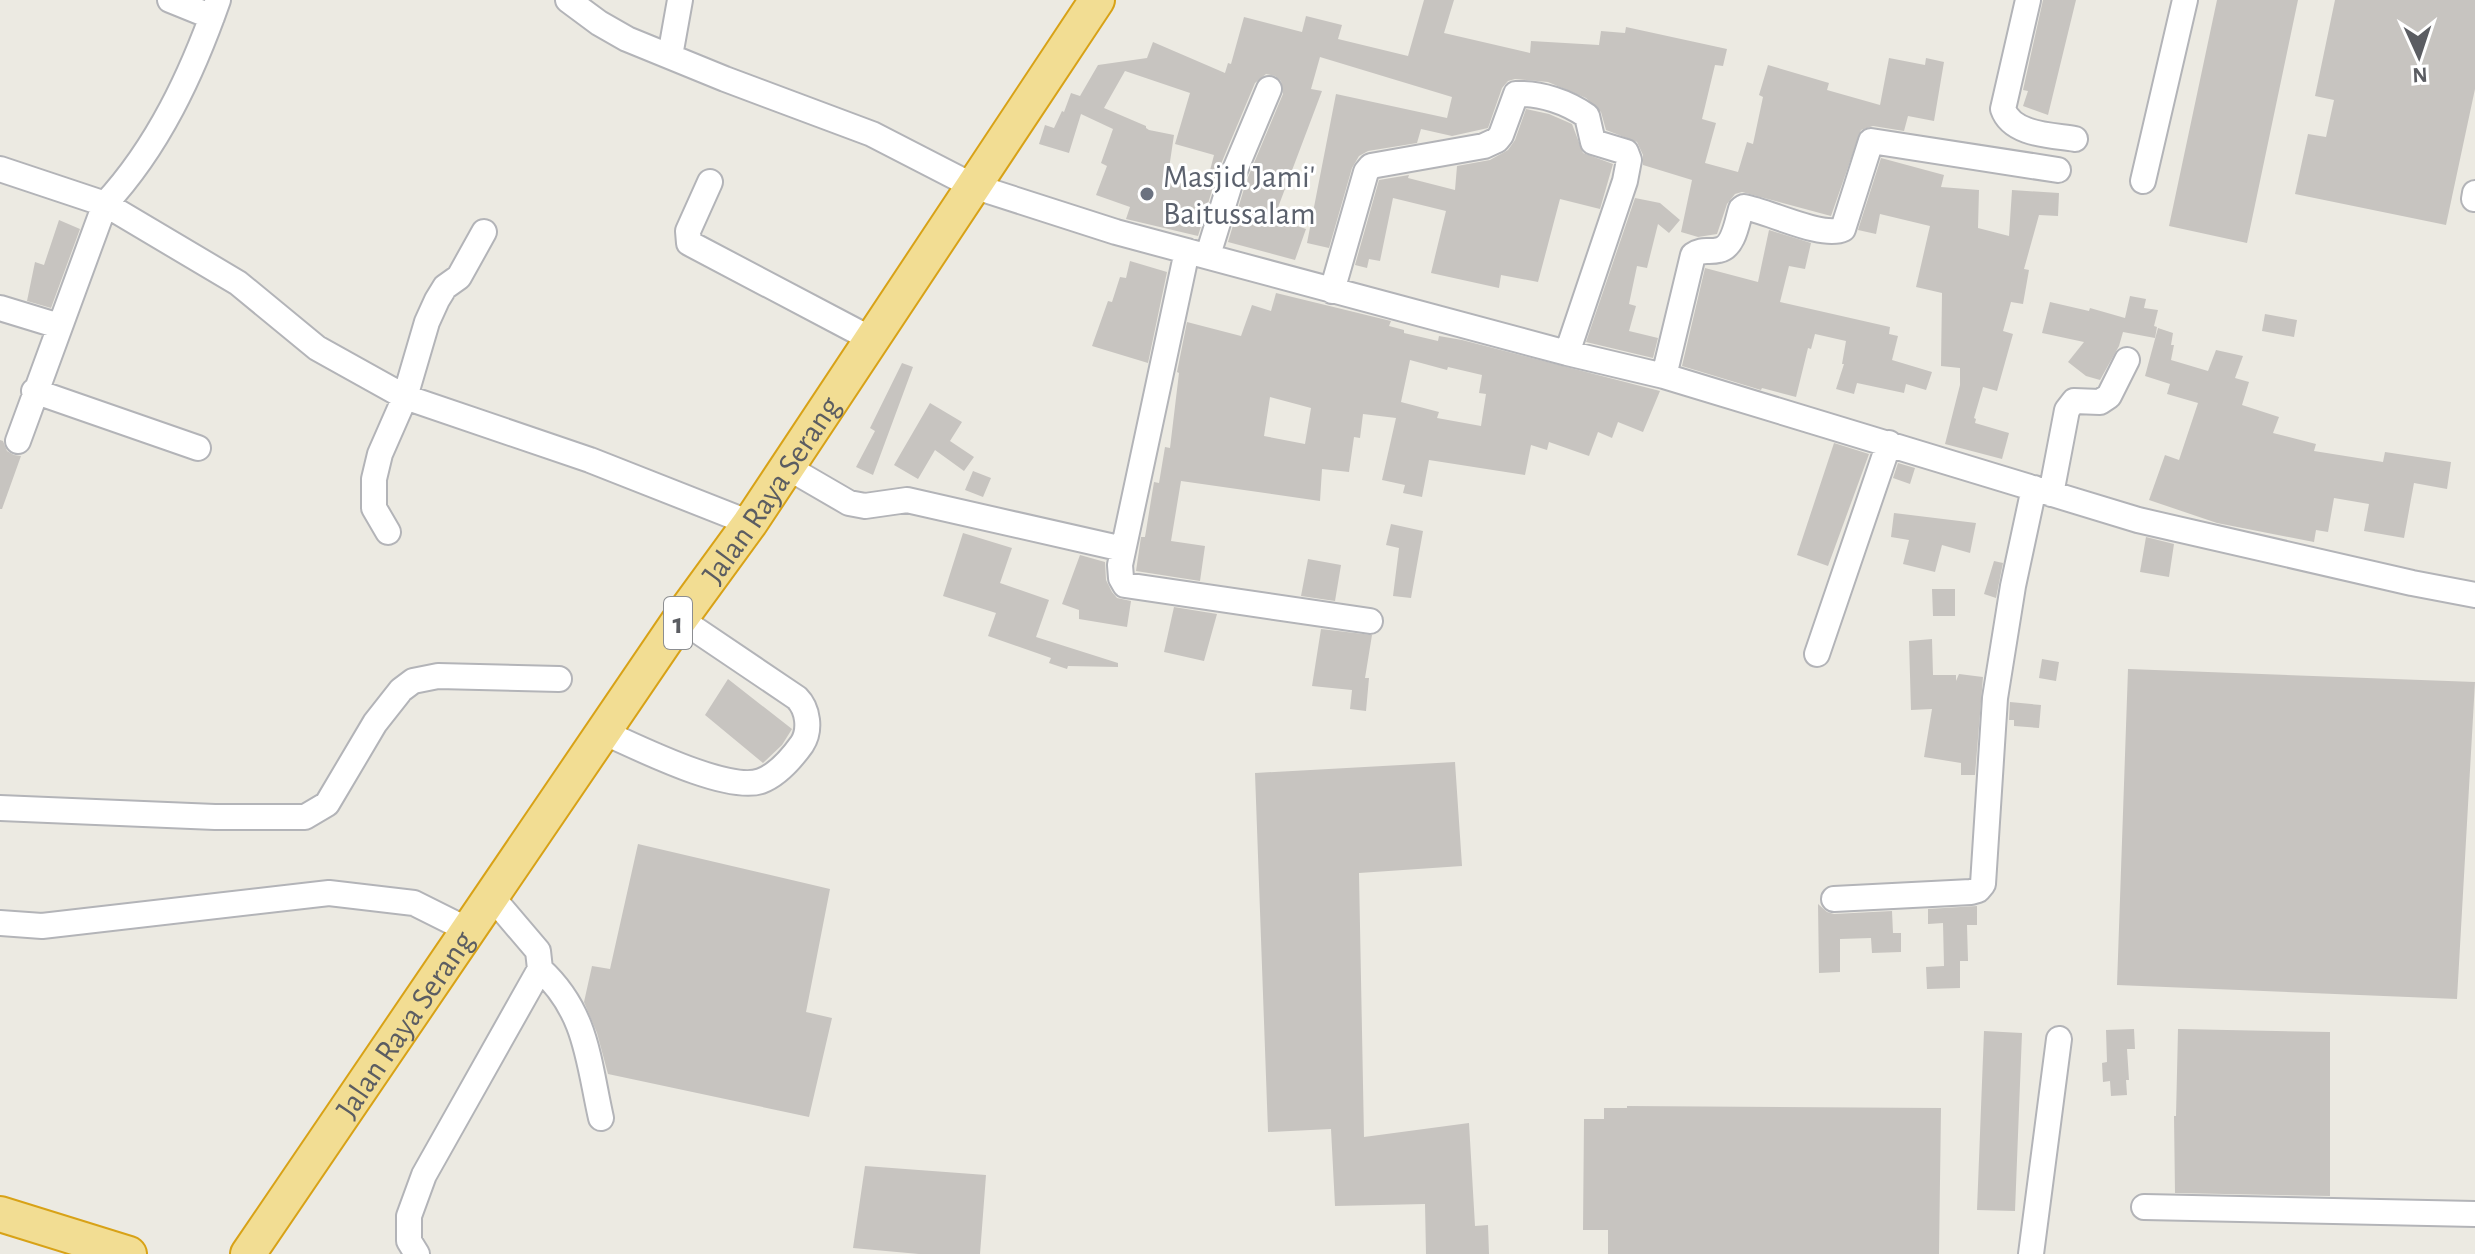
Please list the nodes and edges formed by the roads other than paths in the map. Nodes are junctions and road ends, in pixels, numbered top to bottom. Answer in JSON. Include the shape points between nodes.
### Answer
{"nodes":[{"id":1,"x":170,"y":0,"type":"edge"},
{"id":2,"x":568,"y":0,"type":"edge"},
{"id":3,"x":680,"y":0,"type":"edge"},
{"id":4,"x":1097,"y":0,"type":"edge"},
{"id":5,"x":2028,"y":0,"type":"edge"},
{"id":6,"x":2185,"y":0,"type":"edge"},
{"id":7,"x":215,"y":8,"type":"edge"},
{"id":8,"x":670,"y":56,"type":"junction"},
{"id":9,"x":1269,"y":89,"type":"dead end"},
{"id":10,"x":2075,"y":139,"type":"dead end"},
{"id":11,"x":0,"y":169,"type":"edge"},
{"id":12,"x":2058,"y":170,"type":"dead end"},
{"id":13,"x":2143,"y":181,"type":"dead end"},
{"id":14,"x":710,"y":182,"type":"dead end"},
{"id":15,"x":973,"y":186,"type":"junction"},
{"id":16,"x":105,"y":204,"type":"junction"},
{"id":17,"x":484,"y":232,"type":"dead end"},
{"id":18,"x":1198,"y":253,"type":"junction"},
{"id":19,"x":1332,"y":291,"type":"junction"},
{"id":20,"x":0,"y":308,"type":"edge"},
{"id":21,"x":59,"y":326,"type":"junction"},
{"id":22,"x":871,"y":339,"type":"junction"},
{"id":23,"x":1567,"y":353,"type":"junction"},
{"id":24,"x":2127,"y":360,"type":"dead end"},
{"id":25,"x":1664,"y":376,"type":"junction"},
{"id":26,"x":34,"y":391,"type":"junction"},
{"id":27,"x":405,"y":397,"type":"junction"},
{"id":28,"x":18,"y":441,"type":"dead end"},
{"id":29,"x":1889,"y":443,"type":"junction"},
{"id":30,"x":198,"y":448,"type":"dead end"},
{"id":31,"x":787,"y":467,"type":"junction"},
{"id":32,"x":2042,"y":491,"type":"junction"},
{"id":33,"x":750,"y":523,"type":"junction"},
{"id":34,"x":388,"y":532,"type":"dead end"},
{"id":35,"x":1123,"y":549,"type":"junction"},
{"id":36,"x":2475,"y":595,"type":"edge"},
{"id":37,"x":680,"y":619,"type":"junction"},
{"id":38,"x":1370,"y":621,"type":"dead end"},
{"id":39,"x":1817,"y":654,"type":"dead end"},
{"id":40,"x":559,"y":679,"type":"dead end"},
{"id":41,"x":603,"y":732,"type":"junction"},
{"id":42,"x":0,"y":808,"type":"edge"},
{"id":43,"x":492,"y":897,"type":"junction"},
{"id":44,"x":1834,"y":899,"type":"dead end"},
{"id":45,"x":0,"y":923,"type":"edge"},
{"id":46,"x":470,"y":931,"type":"junction"},
{"id":47,"x":540,"y":969,"type":"junction"},
{"id":48,"x":2059,"y":1039,"type":"dead end"},
{"id":49,"x":601,"y":1118,"type":"dead end"},
{"id":50,"x":2144,"y":1207,"type":"dead end"},
{"id":51,"x":0,"y":1214,"type":"edge"},
{"id":52,"x":2475,"y":1214,"type":"edge"},
{"id":53,"x":251,"y":1249,"type":"edge"},
{"id":54,"x":129,"y":1254,"type":"edge"},
{"id":55,"x":417,"y":1254,"type":"edge"},
{"id":56,"x":2031,"y":1254,"type":"edge"}],
"edges":[{"from":1,"to":7,"type":"street"},
{"from":2,"to":8,"type":"street","via":[[627,39]]},
{"from":3,"to":8,"type":"street"},
{"from":4,"to":15,"type":"highway","name":"Jalan Raya Serang","number":"1"},
{"from":5,"to":10,"type":"street","via":[[2003,109],[2018,128]]},
{"from":6,"to":13,"type":"street"},
{"from":7,"to":16,"type":"street","via":[[176,100],[132,175]]},
{"from":8,"to":15,"type":"street","via":[[872,134]]},
{"from":9,"to":18,"type":"street"},
{"from":11,"to":16,"type":"street"},
{"from":12,"to":25,"type":"street","via":[[1871,141],[1843,229],[1815,228],[1744,207],[1726,246],[1693,255]]},
{"from":14,"to":22,"type":"street","via":[[688,231],[689,243]]},
{"from":15,"to":18,"type":"street","via":[[1147,242]]},
{"from":15,"to":22,"type":"highway","name":"Jalan Raya Serang","number":"1"},
{"from":16,"to":21,"type":"street"},
{"from":16,"to":27,"type":"street","via":[[238,283],[317,348]]},
{"from":17,"to":27,"type":"street","via":[[459,277],[437,300]]},
{"from":18,"to":19,"type":"street"},
{"from":18,"to":35,"type":"street"},
{"from":19,"to":23,"type":"street"},
{"from":19,"to":23,"type":"street","via":[[1371,166],[1497,140],[1516,94],[1569,104],[1587,116],[1593,142],[1626,152],[1629,160]]},
{"from":20,"to":21,"type":"street"},
{"from":21,"to":26,"type":"street"},
{"from":22,"to":31,"type":"highway","name":"Jalan Raya Serang","number":"1"},
{"from":23,"to":25,"type":"street"},
{"from":24,"to":32,"type":"street","via":[[2109,396],[2100,402],[2074,401],[2067,410]]},
{"from":25,"to":29,"type":"street"},
{"from":26,"to":28,"type":"street"},
{"from":26,"to":30,"type":"street"},
{"from":27,"to":33,"type":"street","via":[[590,460]]},
{"from":27,"to":34,"type":"street","via":[[374,479],[374,508]]},
{"from":29,"to":32,"type":"street"},
{"from":29,"to":39,"type":"street"},
{"from":31,"to":33,"type":"highway","name":"Jalan Raya Serang","number":"1"},
{"from":31,"to":35,"type":"street","via":[[849,503],[907,500]]},
{"from":32,"to":36,"type":"street","via":[[2138,520]]},
{"from":32,"to":44,"type":"street","via":[[2013,586],[1995,698],[1983,884],[1971,892]]},
{"from":33,"to":37,"type":"highway","name":"Jalan Raya Serang","number":"1"},
{"from":35,"to":38,"type":"street","via":[[1125,585]]},
{"from":37,"to":41,"type":"highway","name":"Jalan Raya Serang","number":"1"},
{"from":37,"to":41,"type":"street","via":[[797,698],[808,723],[804,741],[775,774],[746,784],[693,771]]},
{"from":40,"to":42,"type":"street","via":[[438,676],[413,681],[375,723],[327,804],[305,817]]},
{"from":41,"to":43,"type":"highway","name":"Jalan Raya Serang","number":"1"},
{"from":43,"to":46,"type":"highway","name":"Jalan Raya Serang","number":"1"},
{"from":43,"to":47,"type":"street","via":[[538,951]]},
{"from":45,"to":46,"type":"street","via":[[42,926],[329,893],[414,903]]},
{"from":46,"to":53,"type":"highway","name":"Jalan Raya Serang","number":"1"},
{"from":47,"to":49,"type":"street","via":[[559,987],[584,1039]]},
{"from":47,"to":55,"type":"street","via":[[424,1175],[409,1216],[409,1241]]},
{"from":48,"to":56,"type":"street"},
{"from":50,"to":52,"type":"street"},
{"from":51,"to":54,"type":"highway"}]}
